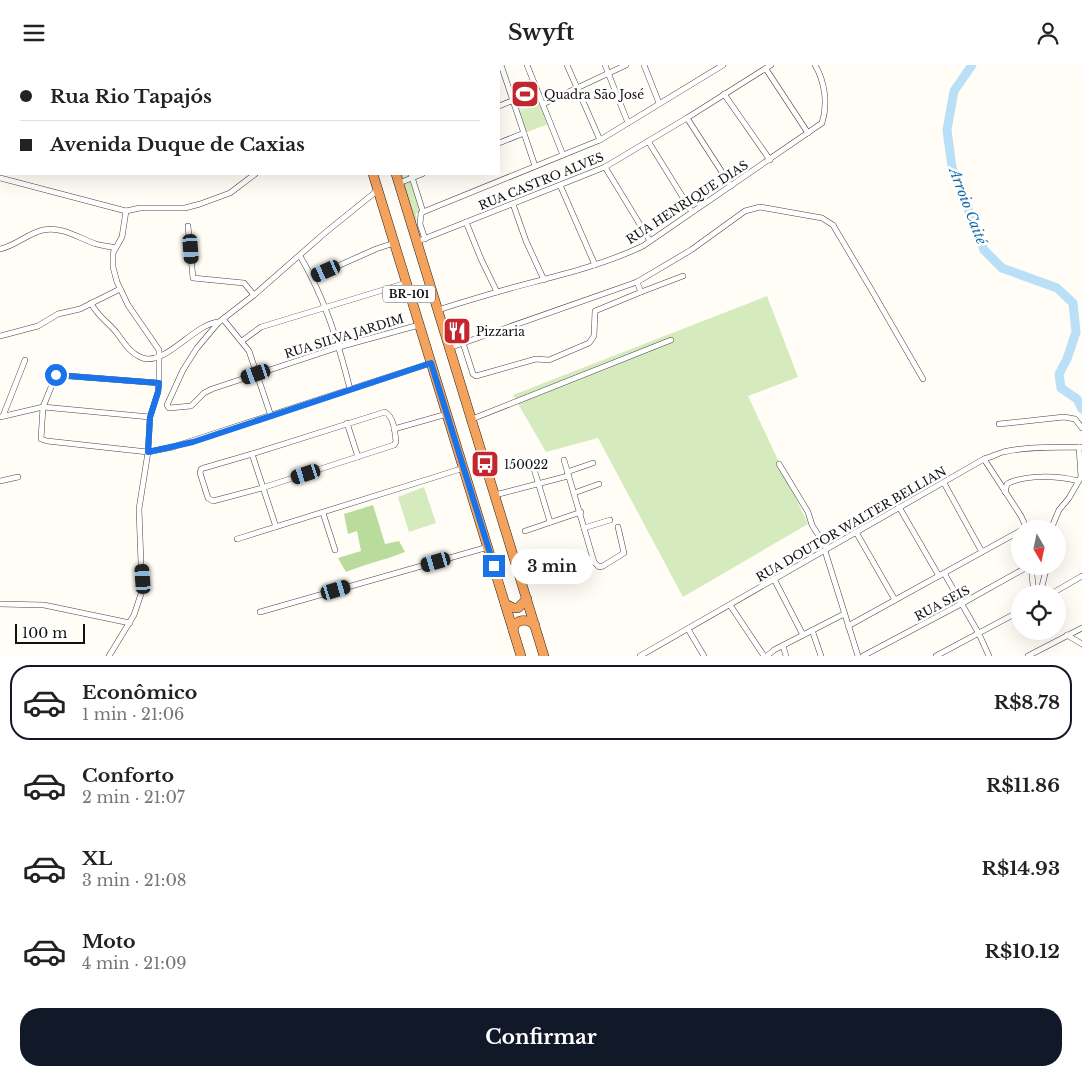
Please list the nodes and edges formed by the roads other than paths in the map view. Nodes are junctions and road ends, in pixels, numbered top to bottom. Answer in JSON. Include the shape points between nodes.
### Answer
{"nodes":[{"id":1,"x":502,"y":65,"type":"edge"},
{"id":2,"x":527,"y":65,"type":"edge"},
{"id":3,"x":568,"y":65,"type":"edge"},
{"id":4,"x":605,"y":65,"type":"edge"},
{"id":5,"x":626,"y":65,"type":"edge"},
{"id":6,"x":644,"y":65,"type":"edge"},
{"id":7,"x":724,"y":65,"type":"edge"},
{"id":8,"x":771,"y":65,"type":"edge"},
{"id":9,"x":815,"y":65,"type":"edge"},
{"id":10,"x":766,"y":69,"type":"junction"},
{"id":11,"x":608,"y":73,"type":"junction"},
{"id":12,"x":576,"y":88,"type":"junction"},
{"id":13,"x":724,"y":94,"type":"junction"},
{"id":14,"x":514,"y":100,"type":"junction"},
{"id":15,"x":659,"y":103,"type":"junction"},
{"id":16,"x":543,"y":104,"type":"junction"},
{"id":17,"x":500,"y":106,"type":"edge"},
{"id":18,"x":687,"y":118,"type":"junction"},
{"id":19,"x":628,"y":123,"type":"junction"},
{"id":20,"x":524,"y":133,"type":"junction"},
{"id":21,"x":808,"y":133,"type":"junction"},
{"id":22,"x":600,"y":140,"type":"junction"},
{"id":23,"x":648,"y":141,"type":"junction"},
{"id":24,"x":500,"y":143,"type":"edge"},
{"id":25,"x":563,"y":155,"type":"junction"},
{"id":26,"x":770,"y":159,"type":"junction"},
{"id":27,"x":536,"y":166,"type":"junction"},
{"id":28,"x":605,"y":167,"type":"junction"},
{"id":29,"x":254,"y":175,"type":"edge"},
{"id":30,"x":373,"y":175,"type":"edge"},
{"id":31,"x":412,"y":176,"type":"edge"},
{"id":32,"x":0,"y":178,"type":"edge"},
{"id":33,"x":397,"y":178,"type":"edge"},
{"id":34,"x":560,"y":185,"type":"junction"},
{"id":35,"x":731,"y":186,"type":"junction"},
{"id":36,"x":378,"y":190,"type":"junction"},
{"id":37,"x":513,"y":204,"type":"junction"},
{"id":38,"x":126,"y":211,"type":"junction"},
{"id":39,"x":423,"y":212,"type":"junction"},
{"id":40,"x":692,"y":212,"type":"junction"},
{"id":41,"x":466,"y":222,"type":"junction"},
{"id":42,"x":188,"y":226,"type":"dead end"},
{"id":43,"x":420,"y":241,"type":"junction"},
{"id":44,"x":650,"y":241,"type":"junction"},
{"id":45,"x":394,"y":243,"type":"junction"},
{"id":46,"x":115,"y":248,"type":"junction"},
{"id":47,"x":0,"y":249,"type":"edge"},
{"id":48,"x":300,"y":256,"type":"junction"},
{"id":49,"x":595,"y":265,"type":"junction"},
{"id":50,"x":683,"y":276,"type":"dead end"},
{"id":51,"x":313,"y":277,"type":"junction"},
{"id":52,"x":544,"y":280,"type":"junction"},
{"id":53,"x":637,"y":282,"type":"junction"},
{"id":54,"x":406,"y":283,"type":"junction"},
{"id":55,"x":120,"y":289,"type":"junction"},
{"id":56,"x":497,"y":292,"type":"junction"},
{"id":57,"x":641,"y":292,"type":"junction"},
{"id":58,"x":254,"y":295,"type":"junction"},
{"id":59,"x":91,"y":303,"type":"junction"},
{"id":60,"x":326,"y":307,"type":"junction"},
{"id":61,"x":438,"y":310,"type":"junction"},
{"id":62,"x":221,"y":321,"type":"junction"},
{"id":63,"x":419,"y":325,"type":"junction"},
{"id":64,"x":0,"y":336,"type":"edge"},
{"id":65,"x":242,"y":341,"type":"junction"},
{"id":66,"x":671,"y":341,"type":"dead end"},
{"id":67,"x":463,"y":343,"type":"junction"},
{"id":68,"x":339,"y":347,"type":"junction"},
{"id":69,"x":449,"y":348,"type":"junction"},
{"id":70,"x":160,"y":356,"type":"junction"},
{"id":71,"x":24,"y":360,"type":"dead end"},
{"id":72,"x":431,"y":363,"type":"junction"},
{"id":73,"x":256,"y":374,"type":"junction"},
{"id":74,"x":923,"y":379,"type":"dead end"},
{"id":75,"x":159,"y":383,"type":"junction"},
{"id":76,"x":350,"y":389,"type":"junction"},
{"id":77,"x":43,"y":407,"type":"junction"},
{"id":78,"x":447,"y":413,"type":"junction"},
{"id":79,"x":2,"y":416,"type":"edge"},
{"id":80,"x":271,"y":416,"type":"junction"},
{"id":81,"x":150,"y":417,"type":"junction"},
{"id":82,"x":472,"y":419,"type":"junction"},
{"id":83,"x":347,"y":423,"type":"junction"},
{"id":84,"x":999,"y":423,"type":"dead end"},
{"id":85,"x":1082,"y":428,"type":"edge"},
{"id":86,"x":394,"y":429,"type":"junction"},
{"id":87,"x":1080,"y":447,"type":"edge"},
{"id":88,"x":148,"y":452,"type":"junction"},
{"id":89,"x":252,"y":454,"type":"junction"},
{"id":90,"x":358,"y":457,"type":"junction"},
{"id":91,"x":984,"y":459,"type":"junction"},
{"id":92,"x":564,"y":460,"type":"dead end"},
{"id":93,"x":593,"y":463,"type":"dead end"},
{"id":94,"x":780,"y":464,"type":"dead end"},
{"id":95,"x":464,"y":468,"type":"junction"},
{"id":96,"x":534,"y":469,"type":"dead end"},
{"id":97,"x":568,"y":474,"type":"junction"},
{"id":98,"x":18,"y":477,"type":"dead end"},
{"id":99,"x":0,"y":481,"type":"edge"},
{"id":100,"x":1078,"y":481,"type":"junction"},
{"id":101,"x":539,"y":483,"type":"junction"},
{"id":102,"x":944,"y":483,"type":"junction"},
{"id":103,"x":599,"y":485,"type":"dead end"},
{"id":104,"x":262,"y":488,"type":"junction"},
{"id":105,"x":1005,"y":492,"type":"junction"},
{"id":106,"x":574,"y":493,"type":"junction"},
{"id":107,"x":495,"y":495,"type":"junction"},
{"id":108,"x":900,"y":507,"type":"junction"},
{"id":109,"x":580,"y":512,"type":"junction"},
{"id":110,"x":322,"y":513,"type":"junction"},
{"id":111,"x":610,"y":520,"type":"dead end"},
{"id":112,"x":1021,"y":520,"type":"edge"},
{"id":113,"x":1055,"y":520,"type":"edge"},
{"id":114,"x":550,"y":522,"type":"junction"},
{"id":115,"x":276,"y":527,"type":"junction"},
{"id":116,"x":618,"y":527,"type":"dead end"},
{"id":117,"x":584,"y":528,"type":"junction"},
{"id":118,"x":525,"y":531,"type":"dead end"},
{"id":119,"x":856,"y":532,"type":"junction"},
{"id":120,"x":1011,"y":536,"type":"edge"},
{"id":121,"x":238,"y":539,"type":"dead end"},
{"id":122,"x":488,"y":547,"type":"junction"},
{"id":123,"x":336,"y":550,"type":"dead end"},
{"id":124,"x":826,"y":550,"type":"junction"},
{"id":125,"x":982,"y":552,"type":"junction"},
{"id":126,"x":941,"y":574,"type":"junction"},
{"id":127,"x":1014,"y":575,"type":"edge"},
{"id":128,"x":1082,"y":576,"type":"edge"},
{"id":129,"x":774,"y":579,"type":"junction"},
{"id":130,"x":1066,"y":585,"type":"edge"},
{"id":131,"x":527,"y":599,"type":"junction"},
{"id":132,"x":895,"y":600,"type":"junction"},
{"id":133,"x":505,"y":603,"type":"junction"},
{"id":134,"x":0,"y":604,"type":"edge"},
{"id":135,"x":961,"y":604,"type":"junction"},
{"id":136,"x":730,"y":605,"type":"junction"},
{"id":137,"x":260,"y":612,"type":"dead end"},
{"id":138,"x":844,"y":615,"type":"junction"},
{"id":139,"x":1011,"y":616,"type":"edge"},
{"id":140,"x":130,"y":623,"type":"junction"},
{"id":141,"x":536,"y":625,"type":"junction"},
{"id":142,"x":848,"y":626,"type":"junction"},
{"id":143,"x":1082,"y":628,"type":"edge"},
{"id":144,"x":688,"y":629,"type":"junction"},
{"id":145,"x":513,"y":630,"type":"junction"},
{"id":146,"x":812,"y":631,"type":"junction"},
{"id":147,"x":979,"y":634,"type":"junction"},
{"id":148,"x":803,"y":635,"type":"junction"},
{"id":149,"x":1068,"y":635,"type":"junction"},
{"id":150,"x":1082,"y":644,"type":"edge"},
{"id":151,"x":783,"y":646,"type":"junction"},
{"id":152,"x":647,"y":654,"type":"edge"},
{"id":153,"x":109,"y":656,"type":"edge"},
{"id":154,"x":521,"y":656,"type":"edge"},
{"id":155,"x":544,"y":656,"type":"edge"},
{"id":156,"x":640,"y":656,"type":"edge"},
{"id":157,"x":704,"y":656,"type":"edge"},
{"id":158,"x":765,"y":656,"type":"edge"},
{"id":159,"x":786,"y":656,"type":"edge"},
{"id":160,"x":821,"y":656,"type":"edge"},
{"id":161,"x":858,"y":656,"type":"edge"},
{"id":162,"x":863,"y":656,"type":"edge"},
{"id":163,"x":936,"y":656,"type":"edge"},
{"id":164,"x":989,"y":656,"type":"edge"},
{"id":165,"x":1028,"y":656,"type":"edge"}],
"edges":[{"from":1,"to":14,"type":"street"},
{"from":2,"to":16,"type":"street"},
{"from":3,"to":12,"type":"street"},
{"from":4,"to":11,"type":"street"},
{"from":5,"to":11,"type":"street"},
{"from":6,"to":15,"type":"street"},
{"from":7,"to":15,"type":"street"},
{"from":8,"to":10,"type":"street","name":"RUA CASTRO ALVES"},
{"from":9,"to":21,"type":"street","name":"RUA HENRIQUE DIAS","via":[[824,83],[824,112],[822,123]]},
{"from":10,"to":13,"type":"street","name":"RUA CASTRO ALVES"},
{"from":10,"to":21,"type":"street"},
{"from":11,"to":12,"type":"street"},
{"from":11,"to":19,"type":"street"},
{"from":12,"to":16,"type":"street"},
{"from":12,"to":22,"type":"street"},
{"from":13,"to":18,"type":"street","name":"RUA CASTRO ALVES"},
{"from":13,"to":26,"type":"street"},
{"from":14,"to":17,"type":"street"},
{"from":14,"to":20,"type":"street"},
{"from":15,"to":19,"type":"street"},
{"from":16,"to":25,"type":"street"},
{"from":18,"to":23,"type":"street","name":"RUA CASTRO ALVES"},
{"from":18,"to":35,"type":"street"},
{"from":19,"to":22,"type":"street"},
{"from":20,"to":24,"type":"street"},
{"from":20,"to":27,"type":"street"},
{"from":21,"to":26,"type":"street","name":"RUA HENRIQUE DIAS"},
{"from":22,"to":25,"type":"street"},
{"from":23,"to":28,"type":"street","name":"RUA CASTRO ALVES"},
{"from":23,"to":40,"type":"street"},
{"from":25,"to":27,"type":"street"},
{"from":26,"to":35,"type":"street","name":"RUA HENRIQUE DIAS"},
{"from":27,"to":39,"type":"street"},
{"from":28,"to":34,"type":"street","name":"RUA CASTRO ALVES"},
{"from":28,"to":44,"type":"street"},
{"from":29,"to":38,"type":"street","via":[[230,193],[200,204],[175,209]]},
{"from":30,"to":36,"type":"highway","number":"BR-101"},
{"from":31,"to":33,"type":"street"},
{"from":31,"to":39,"type":"street"},
{"from":32,"to":38,"type":"street"},
{"from":33,"to":43,"type":"highway","number":"BR-101"},
{"from":34,"to":37,"type":"street","name":"RUA CASTRO ALVES"},
{"from":34,"to":49,"type":"street"},
{"from":35,"to":40,"type":"street","name":"RUA HENRIQUE DIAS"},
{"from":36,"to":45,"type":"highway","number":"BR-101"},
{"from":36,"to":48,"type":"street"},
{"from":37,"to":41,"type":"street","name":"RUA CASTRO ALVES"},
{"from":37,"to":52,"type":"street"},
{"from":38,"to":46,"type":"street","via":[[122,237]]},
{"from":39,"to":43,"type":"street","via":[[419,220]]},
{"from":40,"to":44,"type":"street","name":"RUA HENRIQUE DIAS"},
{"from":41,"to":43,"type":"street","name":"RUA CASTRO ALVES"},
{"from":41,"to":56,"type":"street"},
{"from":42,"to":58,"type":"street","via":[[193,278],[244,283]]},
{"from":43,"to":61,"type":"highway","number":"BR-101"},
{"from":44,"to":49,"type":"street","name":"RUA HENRIQUE DIAS"},
{"from":45,"to":51,"type":"street"},
{"from":45,"to":54,"type":"highway","number":"BR-101"},
{"from":46,"to":47,"type":"street","via":[[54,229],[36,232]]},
{"from":46,"to":55,"type":"street","via":[[112,267]]},
{"from":48,"to":51,"type":"street"},
{"from":48,"to":58,"type":"street"},
{"from":49,"to":52,"type":"street","name":"RUA HENRIQUE DIAS"},
{"from":50,"to":57,"type":"street"},
{"from":51,"to":60,"type":"street"},
{"from":52,"to":56,"type":"street","name":"RUA HENRIQUE DIAS"},
{"from":53,"to":57,"type":"street"},
{"from":53,"to":67,"type":"street"},
{"from":53,"to":74,"type":"street","via":[[692,251],[745,211],[767,207],[822,218],[839,235]]},
{"from":54,"to":60,"type":"street"},
{"from":54,"to":63,"type":"highway","number":"BR-101"},
{"from":55,"to":59,"type":"street"},
{"from":55,"to":70,"type":"street"},
{"from":56,"to":61,"type":"street","name":"RUA HENRIQUE DIAS"},
{"from":57,"to":67,"type":"street","via":[[595,311],[591,342],[549,360],[536,359],[476,376]]},
{"from":58,"to":62,"type":"street"},
{"from":59,"to":64,"type":"street","via":[[58,314],[38,326]]},
{"from":59,"to":70,"type":"street","via":[[97,314],[136,354],[145,359]]},
{"from":60,"to":65,"type":"street","via":[[261,327]]},
{"from":60,"to":68,"type":"street"},
{"from":61,"to":69,"type":"highway","number":"BR-101"},
{"from":62,"to":65,"type":"street"},
{"from":62,"to":70,"type":"street","via":[[208,324]]},
{"from":62,"to":73,"type":"street","name":"RUA SILVA JARDIM","via":[[197,348],[167,405],[171,408],[191,406],[208,391]]},
{"from":63,"to":68,"type":"street","name":"RUA SILVA JARDIM"},
{"from":63,"to":72,"type":"highway","number":"BR-101"},
{"from":65,"to":73,"type":"street","via":[[249,351]]},
{"from":66,"to":82,"type":"street"},
{"from":67,"to":69,"type":"street"},
{"from":68,"to":73,"type":"street","name":"RUA SILVA JARDIM"},
{"from":68,"to":76,"type":"street"},
{"from":69,"to":82,"type":"highway","number":"BR-101"},
{"from":70,"to":75,"type":"street"},
{"from":71,"to":79,"type":"street"},
{"from":72,"to":76,"type":"street"},
{"from":72,"to":78,"type":"highway","number":"BR-101"},
{"from":73,"to":80,"type":"street"},
{"from":75,"to":77,"type":"street","via":[[58,374]]},
{"from":75,"to":81,"type":"street"},
{"from":76,"to":80,"type":"street"},
{"from":77,"to":79,"type":"street"},
{"from":77,"to":81,"type":"street"},
{"from":77,"to":88,"type":"street","via":[[42,440]]},
{"from":78,"to":86,"type":"street"},
{"from":78,"to":95,"type":"highway","number":"BR-101"},
{"from":80,"to":88,"type":"street","via":[[193,442]]},
{"from":81,"to":88,"type":"street"},
{"from":82,"to":107,"type":"highway","number":"BR-101"},
{"from":83,"to":86,"type":"street","via":[[385,412],[390,416]]},
{"from":83,"to":89,"type":"street"},
{"from":83,"to":90,"type":"street"},
{"from":84,"to":85,"type":"street","via":[[1064,417],[1075,419]]},
{"from":86,"to":90,"type":"street","via":[[394,445]]},
{"from":87,"to":91,"type":"street","name":"RUA DOUTOR WALTER BELLIAN","via":[[1016,450]]},
{"from":87,"to":100,"type":"street"},
{"from":88,"to":140,"type":"street","via":[[139,509],[142,591]]},
{"from":89,"to":104,"type":"street"},
{"from":89,"to":104,"type":"street","via":[[204,467],[200,471],[202,482],[212,501]]},
{"from":90,"to":104,"type":"street"},
{"from":91,"to":102,"type":"street","name":"RUA DOUTOR WALTER BELLIAN"},
{"from":91,"to":105,"type":"street"},
{"from":92,"to":97,"type":"street"},
{"from":93,"to":97,"type":"street"},
{"from":94,"to":124,"type":"street"},
{"from":95,"to":110,"type":"street"},
{"from":95,"to":122,"type":"highway","number":"BR-101"},
{"from":96,"to":101,"type":"street"},
{"from":97,"to":101,"type":"street"},
{"from":97,"to":106,"type":"street"},
{"from":98,"to":99,"type":"street"},
{"from":100,"to":105,"type":"street","via":[[1027,478],[1015,480]]},
{"from":100,"to":113,"type":"street"},
{"from":101,"to":107,"type":"street"},
{"from":101,"to":114,"type":"street"},
{"from":102,"to":108,"type":"street","name":"RUA DOUTOR WALTER BELLIAN"},
{"from":102,"to":125,"type":"street"},
{"from":103,"to":106,"type":"street"},
{"from":104,"to":115,"type":"street"},
{"from":105,"to":112,"type":"street"},
{"from":106,"to":109,"type":"street"},
{"from":107,"to":131,"type":"highway","number":"BR-101"},
{"from":108,"to":119,"type":"street","name":"RUA DOUTOR WALTER BELLIAN"},
{"from":108,"to":126,"type":"street"},
{"from":109,"to":114,"type":"street"},
{"from":109,"to":117,"type":"street"},
{"from":110,"to":115,"type":"street"},
{"from":110,"to":123,"type":"street"},
{"from":111,"to":117,"type":"street"},
{"from":114,"to":118,"type":"street"},
{"from":115,"to":121,"type":"street"},
{"from":116,"to":117,"type":"street","via":[[624,553],[601,567],[594,562]]},
{"from":119,"to":124,"type":"street","name":"RUA DOUTOR WALTER BELLIAN"},
{"from":119,"to":132,"type":"street"},
{"from":120,"to":125,"type":"street"},
{"from":122,"to":133,"type":"highway","number":"BR-101"},
{"from":122,"to":137,"type":"street"},
{"from":124,"to":129,"type":"street","name":"RUA DOUTOR WALTER BELLIAN"},
{"from":124,"to":138,"type":"street"},
{"from":125,"to":126,"type":"street"},
{"from":126,"to":132,"type":"street"},
{"from":126,"to":135,"type":"street"},
{"from":127,"to":135,"type":"street","name":"RUA SEIS"},
{"from":128,"to":130,"type":"street"},
{"from":129,"to":136,"type":"street","name":"RUA DOUTOR WALTER BELLIAN"},
{"from":129,"to":148,"type":"street"},
{"from":131,"to":133,"type":"highway","via":[[518,608]]},
{"from":131,"to":141,"type":"highway","number":"BR-101"},
{"from":132,"to":142,"type":"street"},
{"from":133,"to":145,"type":"highway","number":"BR-101"},
{"from":134,"to":140,"type":"street","via":[[44,605]]},
{"from":135,"to":147,"type":"street"},
{"from":135,"to":162,"type":"street","name":"RUA SEIS"},
{"from":136,"to":144,"type":"street","name":"RUA DOUTOR WALTER BELLIAN"},
{"from":136,"to":158,"type":"street"},
{"from":138,"to":142,"type":"street"},
{"from":138,"to":146,"type":"street"},
{"from":139,"to":147,"type":"street"},
{"from":140,"to":153,"type":"street"},
{"from":141,"to":145,"type":"highway","via":[[522,620],[515,624]]},
{"from":141,"to":155,"type":"highway","number":"BR-101"},
{"from":142,"to":161,"type":"street"},
{"from":143,"to":149,"type":"street"},
{"from":144,"to":152,"type":"street","name":"RUA DOUTOR WALTER BELLIAN"},
{"from":144,"to":157,"type":"street"},
{"from":145,"to":154,"type":"highway","number":"BR-101"},
{"from":146,"to":148,"type":"street"},
{"from":146,"to":160,"type":"street"},
{"from":147,"to":163,"type":"street"},
{"from":147,"to":164,"type":"street"},
{"from":148,"to":151,"type":"street"},
{"from":149,"to":150,"type":"street"},
{"from":149,"to":165,"type":"street"},
{"from":151,"to":158,"type":"street"},
{"from":151,"to":159,"type":"street"},
{"from":152,"to":156,"type":"street","name":"RUA DOUTOR WALTER BELLIAN"}]}
